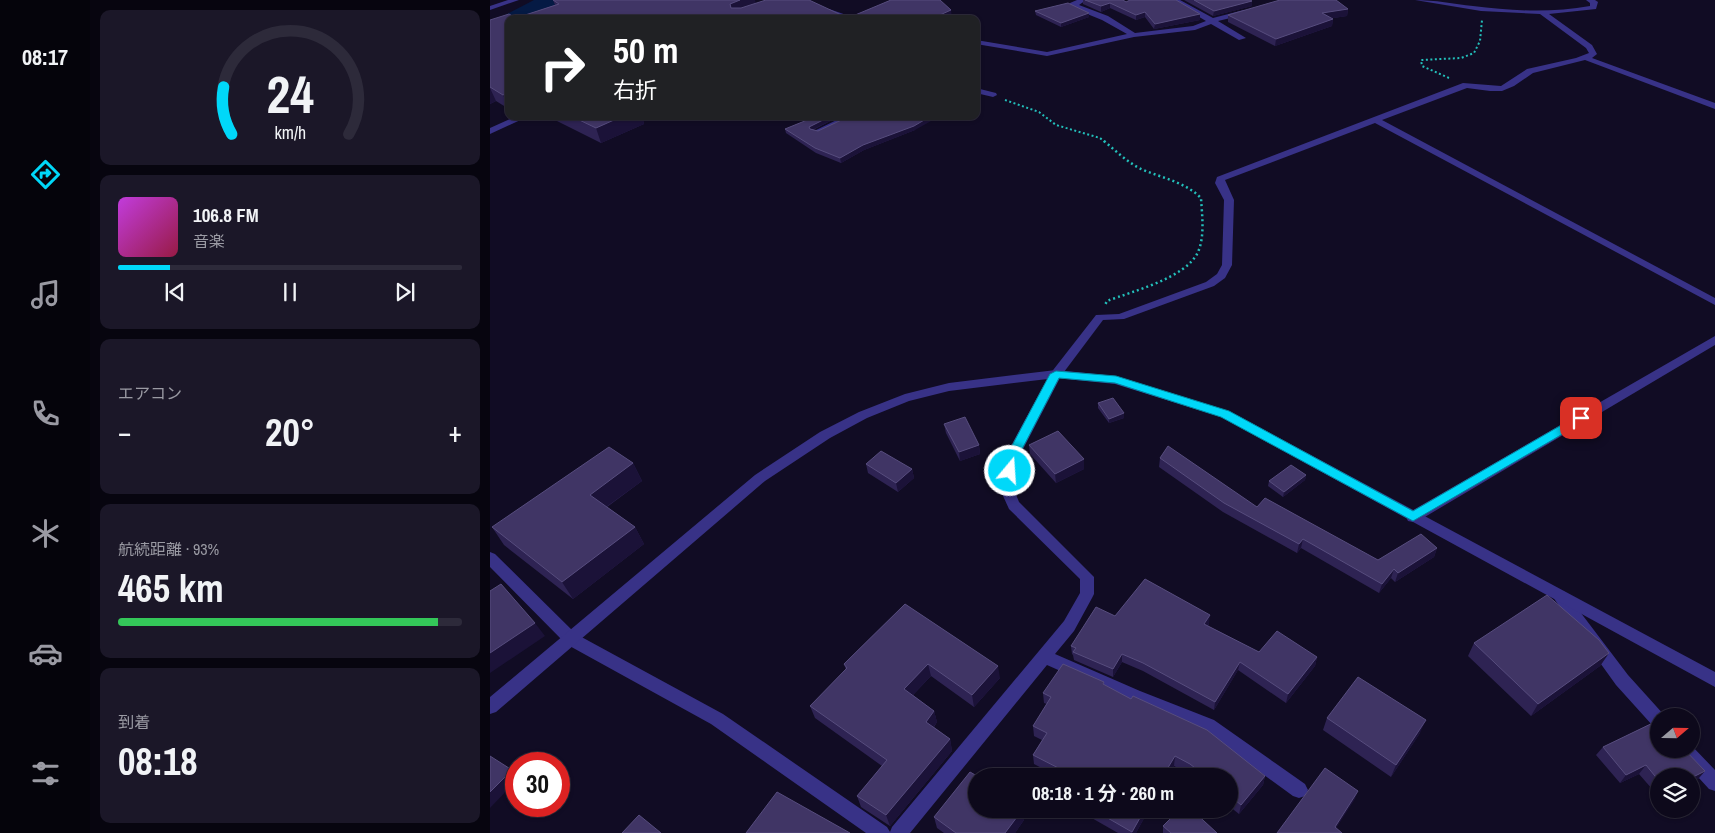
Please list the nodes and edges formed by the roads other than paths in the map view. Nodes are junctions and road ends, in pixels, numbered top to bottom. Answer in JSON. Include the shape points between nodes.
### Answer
{"nodes":[{"id":1,"x":515,"y":0,"type":"edge"},
{"id":2,"x":1082,"y":0,"type":"edge"},
{"id":3,"x":1175,"y":0,"type":"edge"},
{"id":4,"x":1419,"y":0,"type":"edge"},
{"id":5,"x":1590,"y":0,"type":"edge"},
{"id":6,"x":490,"y":8,"type":"edge"},
{"id":7,"x":816,"y":8,"type":"edge"},
{"id":8,"x":1250,"y":10,"type":"edge"},
{"id":9,"x":1540,"y":11,"type":"junction"},
{"id":10,"x":841,"y":15,"type":"edge"},
{"id":11,"x":1211,"y":21,"type":"junction"},
{"id":12,"x":1134,"y":35,"type":"junction"},
{"id":13,"x":1242,"y":38,"type":"dead end"},
{"id":14,"x":980,"y":43,"type":"edge"},
{"id":15,"x":1586,"y":58,"type":"junction"},
{"id":16,"x":980,"y":91,"type":"edge"},
{"id":17,"x":993,"y":95,"type":"road end"},
{"id":18,"x":1715,"y":106,"type":"edge"},
{"id":19,"x":515,"y":120,"type":"edge"},
{"id":20,"x":844,"y":120,"type":"edge"},
{"id":21,"x":1376,"y":120,"type":"junction"},
{"id":22,"x":490,"y":131,"type":"edge"},
{"id":23,"x":816,"y":132,"type":"edge"},
{"id":24,"x":1715,"y":302,"type":"edge"},
{"id":25,"x":1715,"y":340,"type":"edge"},
{"id":26,"x":1056,"y":374,"type":"junction"},
{"id":27,"x":1413,"y":517,"type":"junction"},
{"id":28,"x":490,"y":558,"type":"edge"},
{"id":29,"x":1560,"y":596,"type":"junction"},
{"id":30,"x":571,"y":639,"type":"junction"},
{"id":31,"x":1044,"y":656,"type":"junction"},
{"id":32,"x":1715,"y":680,"type":"edge"},
{"id":33,"x":490,"y":707,"type":"edge"},
{"id":34,"x":1650,"y":711,"type":"edge"},
{"id":35,"x":1692,"y":758,"type":"edge"},
{"id":36,"x":1715,"y":783,"type":"edge"},
{"id":37,"x":1299,"y":790,"type":"dead end"},
{"id":38,"x":881,"y":833,"type":"edge"},
{"id":39,"x":898,"y":833,"type":"edge"}],
"edges":[{"from":1,"to":6,"type":"street"},
{"from":2,"to":12,"type":"street","via":[[1073,5]]},
{"from":3,"to":11,"type":"street"},
{"from":4,"to":9,"type":"street","via":[[1481,9]]},
{"from":5,"to":9,"type":"street","via":[[1594,2],[1593,7],[1586,9]]},
{"from":7,"to":10,"type":"street"},
{"from":8,"to":11,"type":"street"},
{"from":9,"to":15,"type":"street","via":[[1588,46],[1593,54]]},
{"from":11,"to":12,"type":"street","via":[[1196,28]]},
{"from":11,"to":13,"type":"street"},
{"from":12,"to":14,"type":"street","via":[[1047,54]]},
{"from":15,"to":18,"type":"street"},
{"from":15,"to":21,"type":"street","via":[[1546,65],[1527,72],[1514,84],[1497,89],[1466,85]]},
{"from":16,"to":17,"type":"street"},
{"from":19,"to":22,"type":"street"},
{"from":20,"to":23,"type":"street"},
{"from":21,"to":24,"type":"street"},
{"from":21,"to":26,"type":"street","via":[[1220,179],[1229,200],[1227,265],[1220,276],[1210,284],[1128,315],[1100,317]]},
{"from":25,"to":27,"type":"street"},
{"from":26,"to":27,"type":"street","via":[[1116,380],[1225,414]]},
{"from":26,"to":30,"type":"street","via":[[949,387],[905,398],[824,435],[760,478]]},
{"from":26,"to":31,"type":"street","via":[[1013,455],[1006,487],[1014,505],[1087,577],[1087,594],[1069,626]]},
{"from":27,"to":29,"type":"street"},
{"from":28,"to":30,"type":"street"},
{"from":29,"to":32,"type":"street"},
{"from":29,"to":34,"type":"street","via":[[1622,680]]},
{"from":30,"to":33,"type":"street"},
{"from":30,"to":38,"type":"street","via":[[717,719]]},
{"from":31,"to":37,"type":"street","via":[[1208,725]]},
{"from":31,"to":39,"type":"street"},
{"from":35,"to":36,"type":"street"}]}
